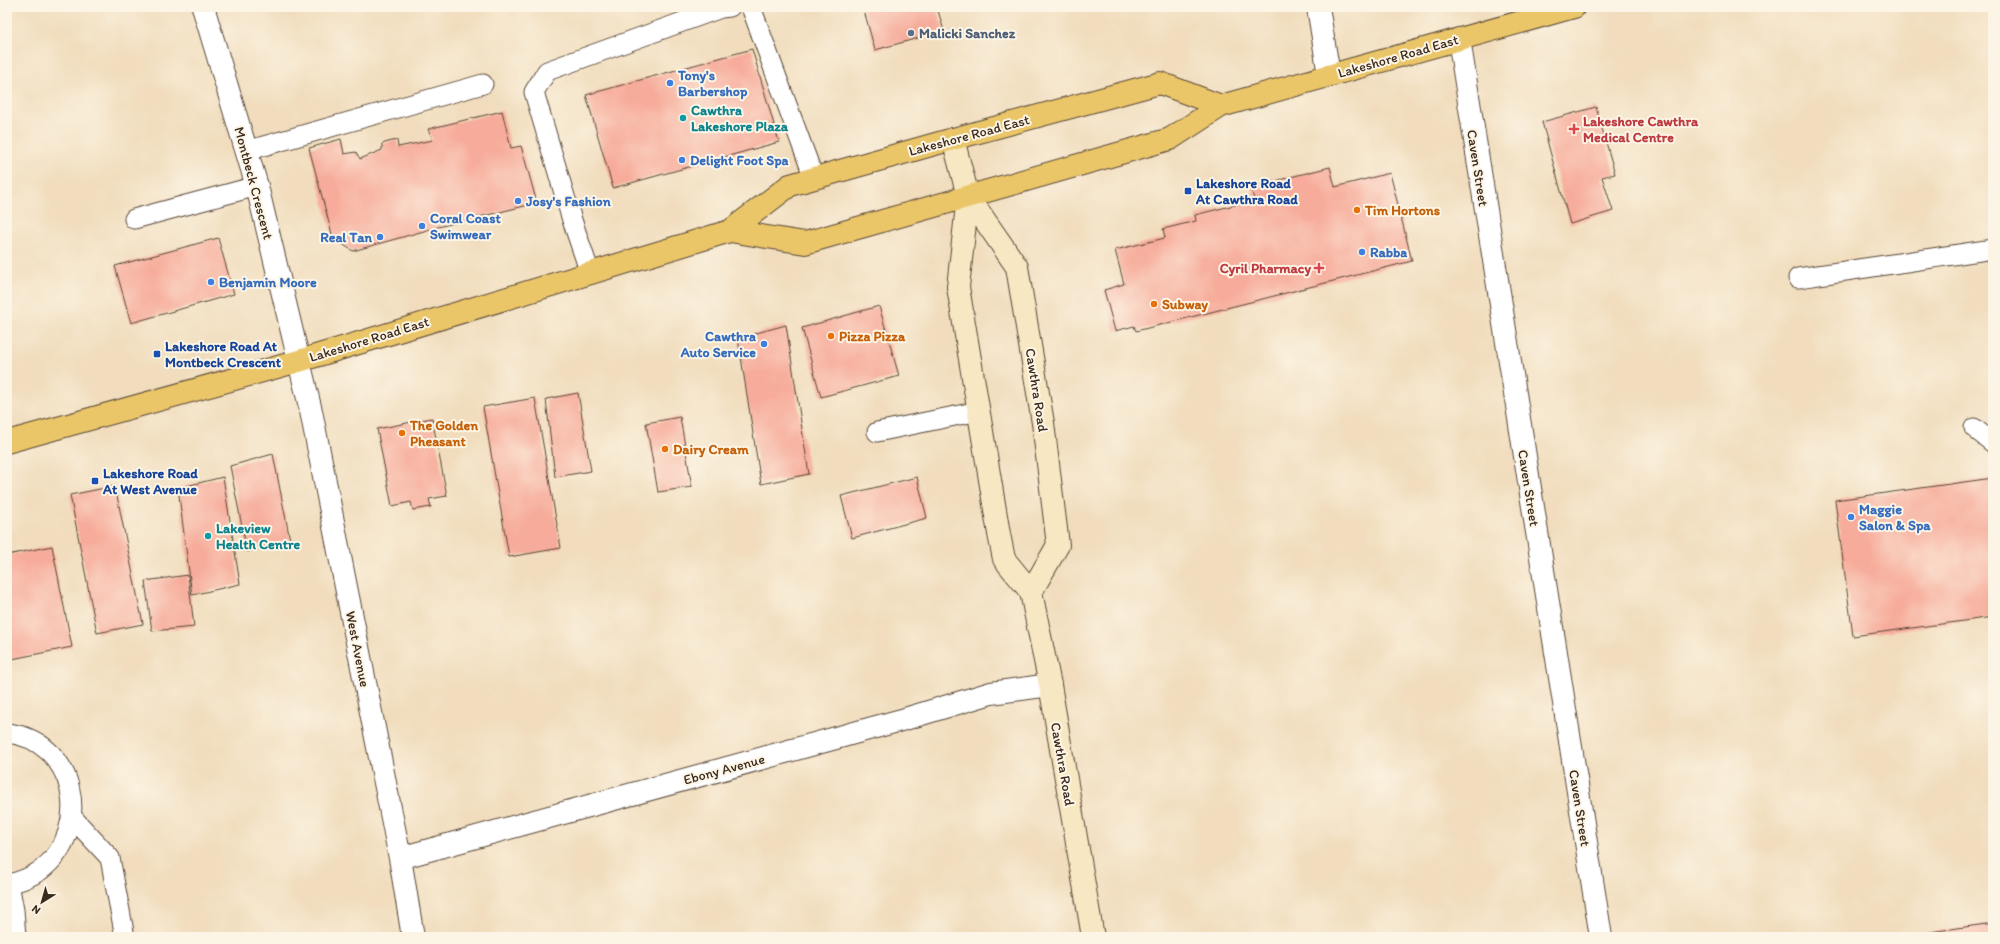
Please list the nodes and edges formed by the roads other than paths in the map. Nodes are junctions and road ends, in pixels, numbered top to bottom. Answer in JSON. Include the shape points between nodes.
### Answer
{"nodes":[{"id":1,"x":203,"y":7,"type":"edge"},
{"id":2,"x":730,"y":7,"type":"edge"},
{"id":3,"x":751,"y":7,"type":"edge"},
{"id":4,"x":1318,"y":7,"type":"edge"},
{"id":5,"x":1574,"y":7,"type":"edge"},
{"id":6,"x":1459,"y":39,"type":"junction"},
{"id":7,"x":1329,"y":76,"type":"junction"},
{"id":8,"x":483,"y":84,"type":"dead end"},
{"id":9,"x":1221,"y":106,"type":"junction"},
{"id":10,"x":953,"y":139,"type":"junction"},
{"id":11,"x":246,"y":151,"type":"junction"},
{"id":12,"x":814,"y":178,"type":"junction"},
{"id":13,"x":257,"y":186,"type":"junction"},
{"id":14,"x":968,"y":196,"type":"junction"},
{"id":15,"x":134,"y":219,"type":"dead end"},
{"id":16,"x":730,"y":231,"type":"junction"},
{"id":17,"x":1993,"y":249,"type":"edge"},
{"id":18,"x":590,"y":273,"type":"junction"},
{"id":19,"x":1798,"y":278,"type":"dead end"},
{"id":20,"x":299,"y":362,"type":"junction"},
{"id":21,"x":978,"y":411,"type":"junction"},
{"id":22,"x":1974,"y":428,"type":"dead end"},
{"id":23,"x":877,"y":432,"type":"dead end"},
{"id":24,"x":7,"y":442,"type":"edge"},
{"id":25,"x":1993,"y":443,"type":"edge"},
{"id":26,"x":1030,"y":592,"type":"junction"},
{"id":27,"x":1050,"y":685,"type":"junction"},
{"id":28,"x":7,"y":733,"type":"edge"},
{"id":29,"x":72,"y":817,"type":"junction"},
{"id":30,"x":400,"y":858,"type":"junction"},
{"id":31,"x":8,"y":884,"type":"edge"},
{"id":32,"x":16,"y":937,"type":"edge"},
{"id":33,"x":125,"y":937,"type":"edge"},
{"id":34,"x":413,"y":937,"type":"edge"},
{"id":35,"x":1093,"y":937,"type":"edge"},
{"id":36,"x":1601,"y":937,"type":"edge"}],
"edges":[{"from":1,"to":11,"type":"street","name":"Montbeck Crescent"},
{"from":2,"to":18,"type":"lane","via":[[721,8],[547,71],[534,92]]},
{"from":3,"to":12,"type":"lane"},
{"from":4,"to":7,"type":"street"},
{"from":5,"to":6,"type":"main road","name":"Lakeshore Road East"},
{"from":6,"to":7,"type":"main road","name":"Lakeshore Road East"},
{"from":6,"to":36,"type":"street","name":"Caven Street"},
{"from":7,"to":9,"type":"main road","name":"Lakeshore Road East"},
{"from":8,"to":11,"type":"lane"},
{"from":9,"to":10,"type":"main road","name":"Lakeshore Road East","via":[[1160,83]]},
{"from":9,"to":14,"type":"main road","name":"Lakeshore Road East","via":[[1170,139]]},
{"from":10,"to":12,"type":"main road","name":"Lakeshore Road East"},
{"from":10,"to":14,"type":"main road","name":"Cawthra Road"},
{"from":11,"to":13,"type":"street","name":"Montbeck Crescent"},
{"from":12,"to":16,"type":"main road","name":"Lakeshore Road East","via":[[790,185]]},
{"from":13,"to":15,"type":"lane"},
{"from":13,"to":20,"type":"street","name":"Montbeck Crescent"},
{"from":14,"to":16,"type":"main road","name":"Lakeshore Road East","via":[[805,242]]},
{"from":14,"to":21,"type":"main road","name":"Cawthra Road","via":[[958,287]]},
{"from":14,"to":26,"type":"main road","name":"Cawthra Road","via":[[1017,267],[1043,423],[1058,545]]},
{"from":16,"to":18,"type":"main road","name":"Lakeshore Road East"},
{"from":17,"to":19,"type":"lane"},
{"from":18,"to":20,"type":"main road","name":"Lakeshore Road East","via":[[436,318]]},
{"from":20,"to":24,"type":"main road","name":"Lakeshore Road East"},
{"from":20,"to":30,"type":"street","name":"West Avenue"},
{"from":21,"to":23,"type":"lane"},
{"from":21,"to":26,"type":"main road","name":"Cawthra Road","via":[[1004,559]]},
{"from":22,"to":25,"type":"lane"},
{"from":26,"to":27,"type":"main road","name":"Cawthra Road"},
{"from":27,"to":30,"type":"street","name":"Ebony Avenue","via":[[991,693]]},
{"from":27,"to":35,"type":"main road","name":"Cawthra Road"},
{"from":28,"to":29,"type":"lane","via":[[36,742],[53,756],[65,774],[72,796]]},
{"from":29,"to":31,"type":"lane","via":[[66,841],[52,861],[32,876]]},
{"from":29,"to":33,"type":"lane","via":[[110,858]]},
{"from":30,"to":34,"type":"street","name":"West Avenue"},
{"from":31,"to":32,"type":"lane","via":[[14,910]]}]}
